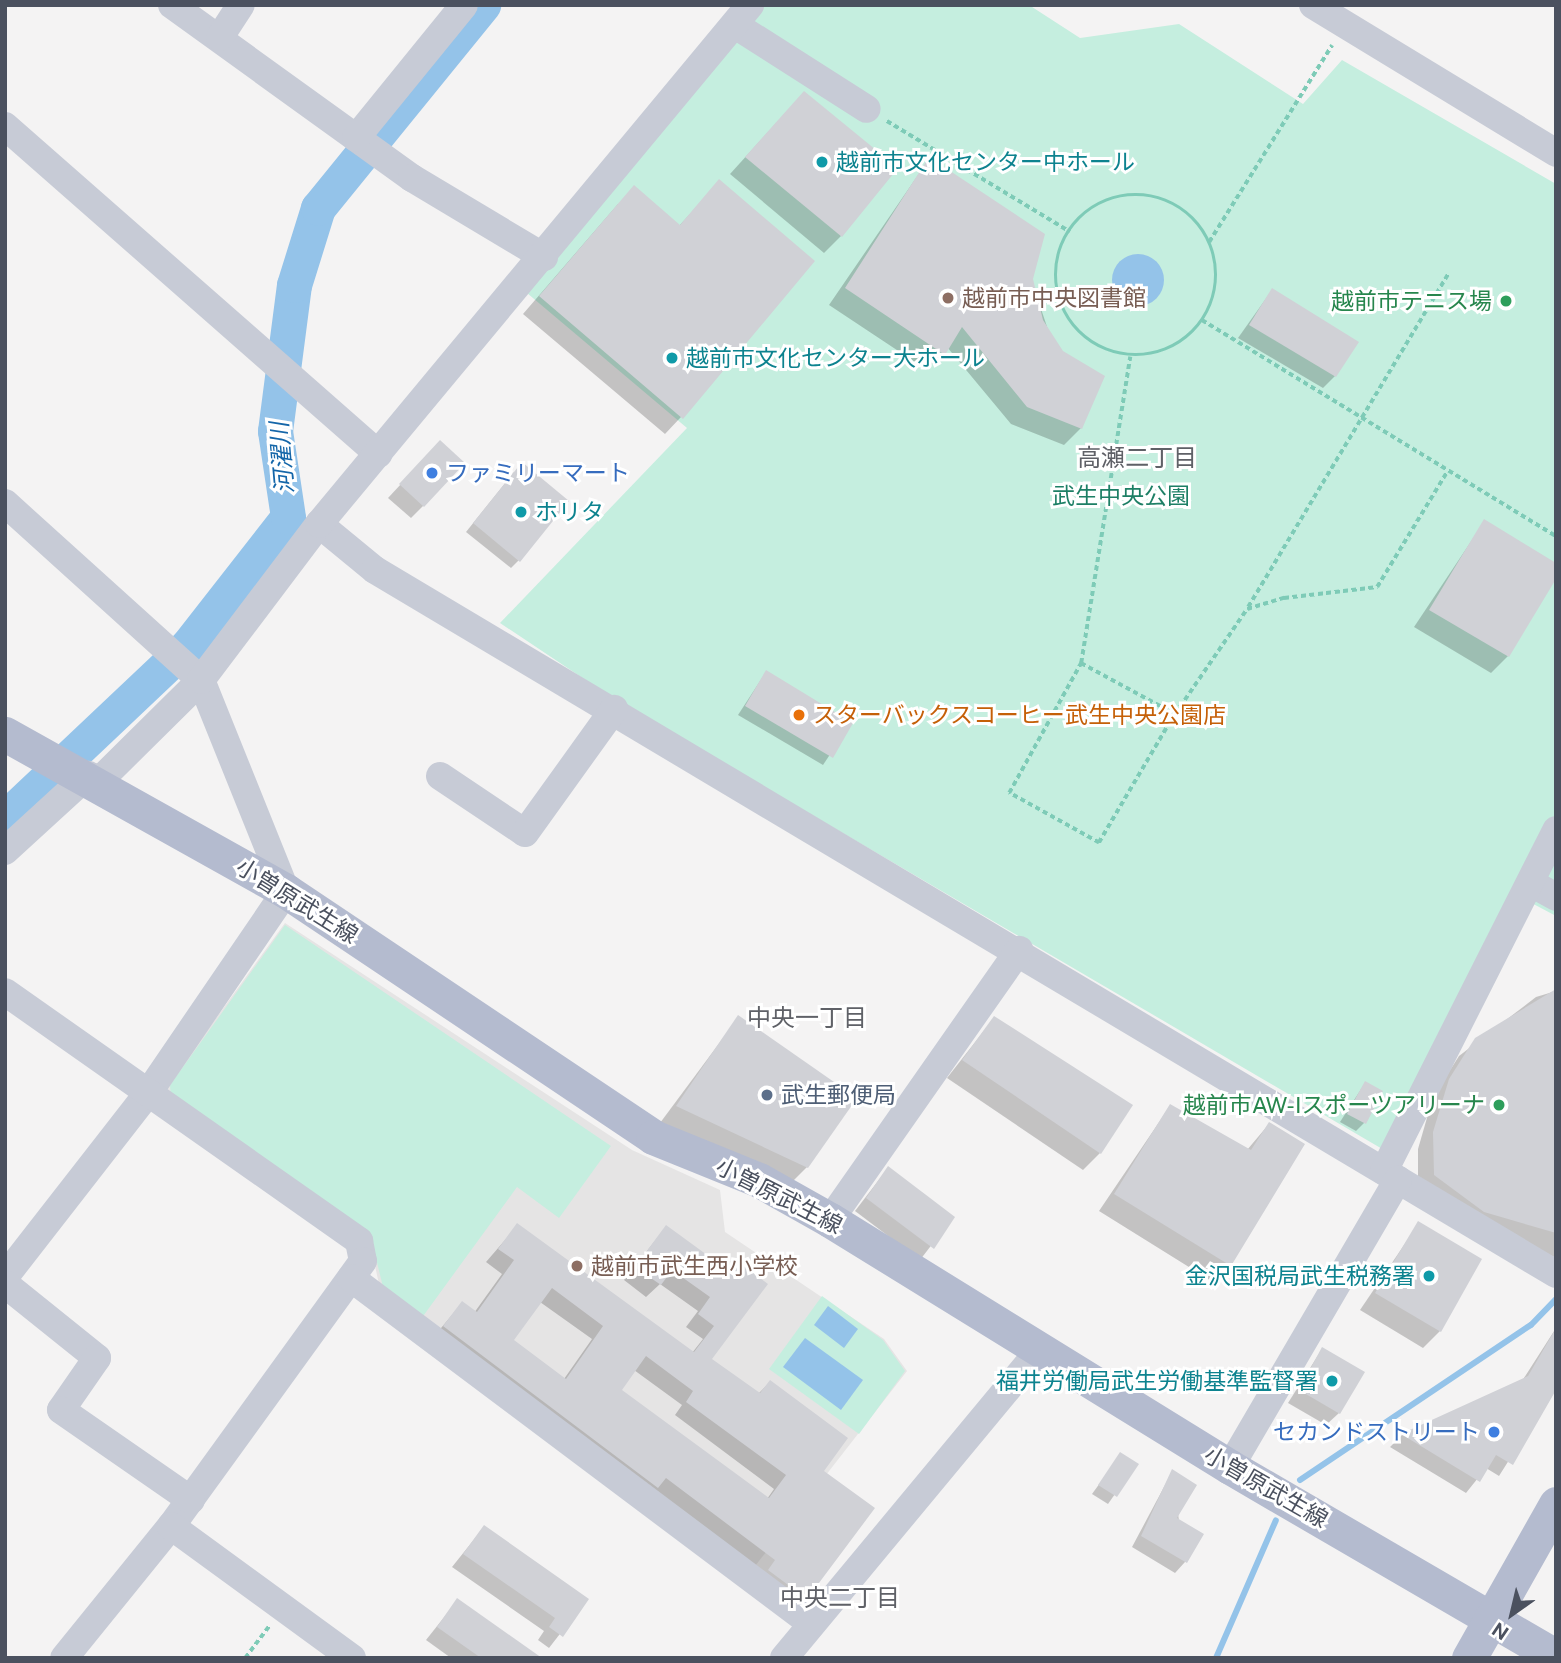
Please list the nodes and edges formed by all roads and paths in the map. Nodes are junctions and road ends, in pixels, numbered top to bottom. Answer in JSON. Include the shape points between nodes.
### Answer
{"nodes":[{"id":1,"x":172,"y":5,"type":"edge"},
{"id":2,"x":241,"y":5,"type":"edge"},
{"id":3,"x":464,"y":5,"type":"edge"},
{"id":4,"x":1313,"y":5,"type":"edge"},
{"id":5,"x":743,"y":15,"type":"edge"},
{"id":6,"x":1344,"y":26,"type":"junction"},
{"id":7,"x":220,"y":37,"type":"junction"},
{"id":8,"x":867,"y":109,"type":"joint"},
{"id":9,"x":5,"y":126,"type":"edge"},
{"id":10,"x":355,"y":138,"type":"junction"},
{"id":11,"x":1556,"y":153,"type":"edge"},
{"id":12,"x":1070,"y":233,"type":"junction"},
{"id":13,"x":1209,"y":242,"type":"junction"},
{"id":14,"x":544,"y":257,"type":"junction"},
{"id":15,"x":1449,"y":273,"type":"dead end"},
{"id":16,"x":1202,"y":320,"type":"junction"},
{"id":17,"x":1130,"y":357,"type":"junction"},
{"id":18,"x":1357,"y":418,"type":"junction"},
{"id":19,"x":379,"y":454,"type":"junction"},
{"id":20,"x":1447,"y":472,"type":"junction"},
{"id":21,"x":5,"y":503,"type":"edge"},
{"id":22,"x":319,"y":524,"type":"junction"},
{"id":23,"x":1556,"y":536,"type":"edge"},
{"id":24,"x":1247,"y":609,"type":"junction"},
{"id":25,"x":1081,"y":663,"type":"junction"},
{"id":26,"x":201,"y":680,"type":"junction"},
{"id":27,"x":614,"y":709,"type":"junction"},
{"id":28,"x":1175,"y":714,"type":"junction"},
{"id":29,"x":5,"y":734,"type":"edge"},
{"id":30,"x":83,"y":773,"type":"junction"},
{"id":31,"x":440,"y":776,"type":"dead end"},
{"id":32,"x":1556,"y":830,"type":"edge"},
{"id":33,"x":5,"y":851,"type":"edge"},
{"id":34,"x":1531,"y":883,"type":"junction"},
{"id":35,"x":286,"y":891,"type":"junction"},
{"id":36,"x":1556,"y":897,"type":"edge"},
{"id":37,"x":1018,"y":950,"type":"junction"},
{"id":38,"x":5,"y":992,"type":"edge"},
{"id":39,"x":148,"y":1093,"type":"junction"},
{"id":40,"x":1391,"y":1175,"type":"junction"},
{"id":41,"x":830,"y":1220,"type":"junction"},
{"id":42,"x":1556,"y":1274,"type":"edge"},
{"id":43,"x":5,"y":1277,"type":"edge"},
{"id":44,"x":351,"y":1278,"type":"junction"},
{"id":45,"x":5,"y":1284,"type":"edge"},
{"id":46,"x":1040,"y":1350,"type":"junction"},
{"id":47,"x":1230,"y":1467,"type":"junction"},
{"id":48,"x":191,"y":1500,"type":"junction"},
{"id":49,"x":1556,"y":1504,"type":"edge"},
{"id":50,"x":171,"y":1526,"type":"junction"},
{"id":51,"x":283,"y":1608,"type":"junction"},
{"id":52,"x":1490,"y":1618,"type":"junction"},
{"id":53,"x":812,"y":1624,"type":"junction"},
{"id":54,"x":1556,"y":1657,"type":"edge"},
{"id":55,"x":64,"y":1658,"type":"edge"},
{"id":56,"x":245,"y":1658,"type":"edge"},
{"id":57,"x":352,"y":1658,"type":"edge"},
{"id":58,"x":784,"y":1658,"type":"edge"},
{"id":59,"x":1469,"y":1658,"type":"edge"}],
"edges":[{"from":1,"to":7,"type":"street"},
{"from":2,"to":7,"type":"street"},
{"from":3,"to":10,"type":"street"},
{"from":4,"to":6,"type":"street"},
{"from":5,"to":8,"type":"street"},
{"from":5,"to":14,"type":"street"},
{"from":6,"to":11,"type":"street"},
{"from":6,"to":13,"type":"path"},
{"from":7,"to":10,"type":"street"},
{"from":8,"to":12,"type":"path"},
{"from":9,"to":19,"type":"street"},
{"from":10,"to":14,"type":"street"},
{"from":12,"to":13,"type":"path","via":[[1097,205],[1121,195],[1147,195],[1189,215]]},
{"from":12,"to":17,"type":"path","via":[[1060,246],[1057,274],[1072,328]]},
{"from":13,"to":16,"type":"path","via":[[1217,288]]},
{"from":14,"to":19,"type":"street"},
{"from":15,"to":18,"type":"path"},
{"from":16,"to":17,"type":"path","via":[[1158,352]]},
{"from":16,"to":18,"type":"path"},
{"from":17,"to":25,"type":"path"},
{"from":18,"to":20,"type":"path"},
{"from":18,"to":24,"type":"path"},
{"from":19,"to":22,"type":"street"},
{"from":20,"to":23,"type":"path"},
{"from":20,"to":24,"type":"path","via":[[1377,587]]},
{"from":21,"to":26,"type":"street"},
{"from":22,"to":26,"type":"street"},
{"from":22,"to":27,"type":"street","via":[[375,570]]},
{"from":24,"to":28,"type":"path"},
{"from":25,"to":28,"type":"path"},
{"from":25,"to":28,"type":"path","via":[[1009,793],[1099,843]]},
{"from":26,"to":30,"type":"street"},
{"from":26,"to":35,"type":"street"},
{"from":27,"to":31,"type":"street","via":[[525,834]]},
{"from":27,"to":37,"type":"street"},
{"from":29,"to":30,"type":"main road","name":"小曽原武生線"},
{"from":30,"to":33,"type":"street"},
{"from":30,"to":35,"type":"main road","name":"小曽原武生線"},
{"from":32,"to":34,"type":"street"},
{"from":34,"to":36,"type":"street"},
{"from":34,"to":40,"type":"street"},
{"from":35,"to":39,"type":"street"},
{"from":35,"to":41,"type":"main road","name":"小曽原武生線","via":[[653,1137],[759,1181]]},
{"from":37,"to":40,"type":"street"},
{"from":37,"to":41,"type":"street"},
{"from":38,"to":39,"type":"street"},
{"from":39,"to":43,"type":"street"},
{"from":39,"to":44,"type":"street","via":[[359,1241],[363,1261]]},
{"from":40,"to":42,"type":"street"},
{"from":40,"to":47,"type":"street"},
{"from":41,"to":46,"type":"main road","name":"小曽原武生線"},
{"from":44,"to":48,"type":"street"},
{"from":44,"to":53,"type":"street"},
{"from":45,"to":48,"type":"street","via":[[97,1358],[61,1410]]},
{"from":46,"to":47,"type":"main road","name":"小曽原武生線"},
{"from":46,"to":53,"type":"street"},
{"from":47,"to":52,"type":"main road","name":"小曽原武生線"},
{"from":48,"to":50,"type":"street"},
{"from":49,"to":52,"type":"main road"},
{"from":50,"to":51,"type":"street"},
{"from":50,"to":55,"type":"street"},
{"from":51,"to":56,"type":"path"},
{"from":51,"to":57,"type":"street"},
{"from":52,"to":54,"type":"main road","name":"小曽原武生線"},
{"from":52,"to":59,"type":"main road"},
{"from":53,"to":58,"type":"street"}]}
